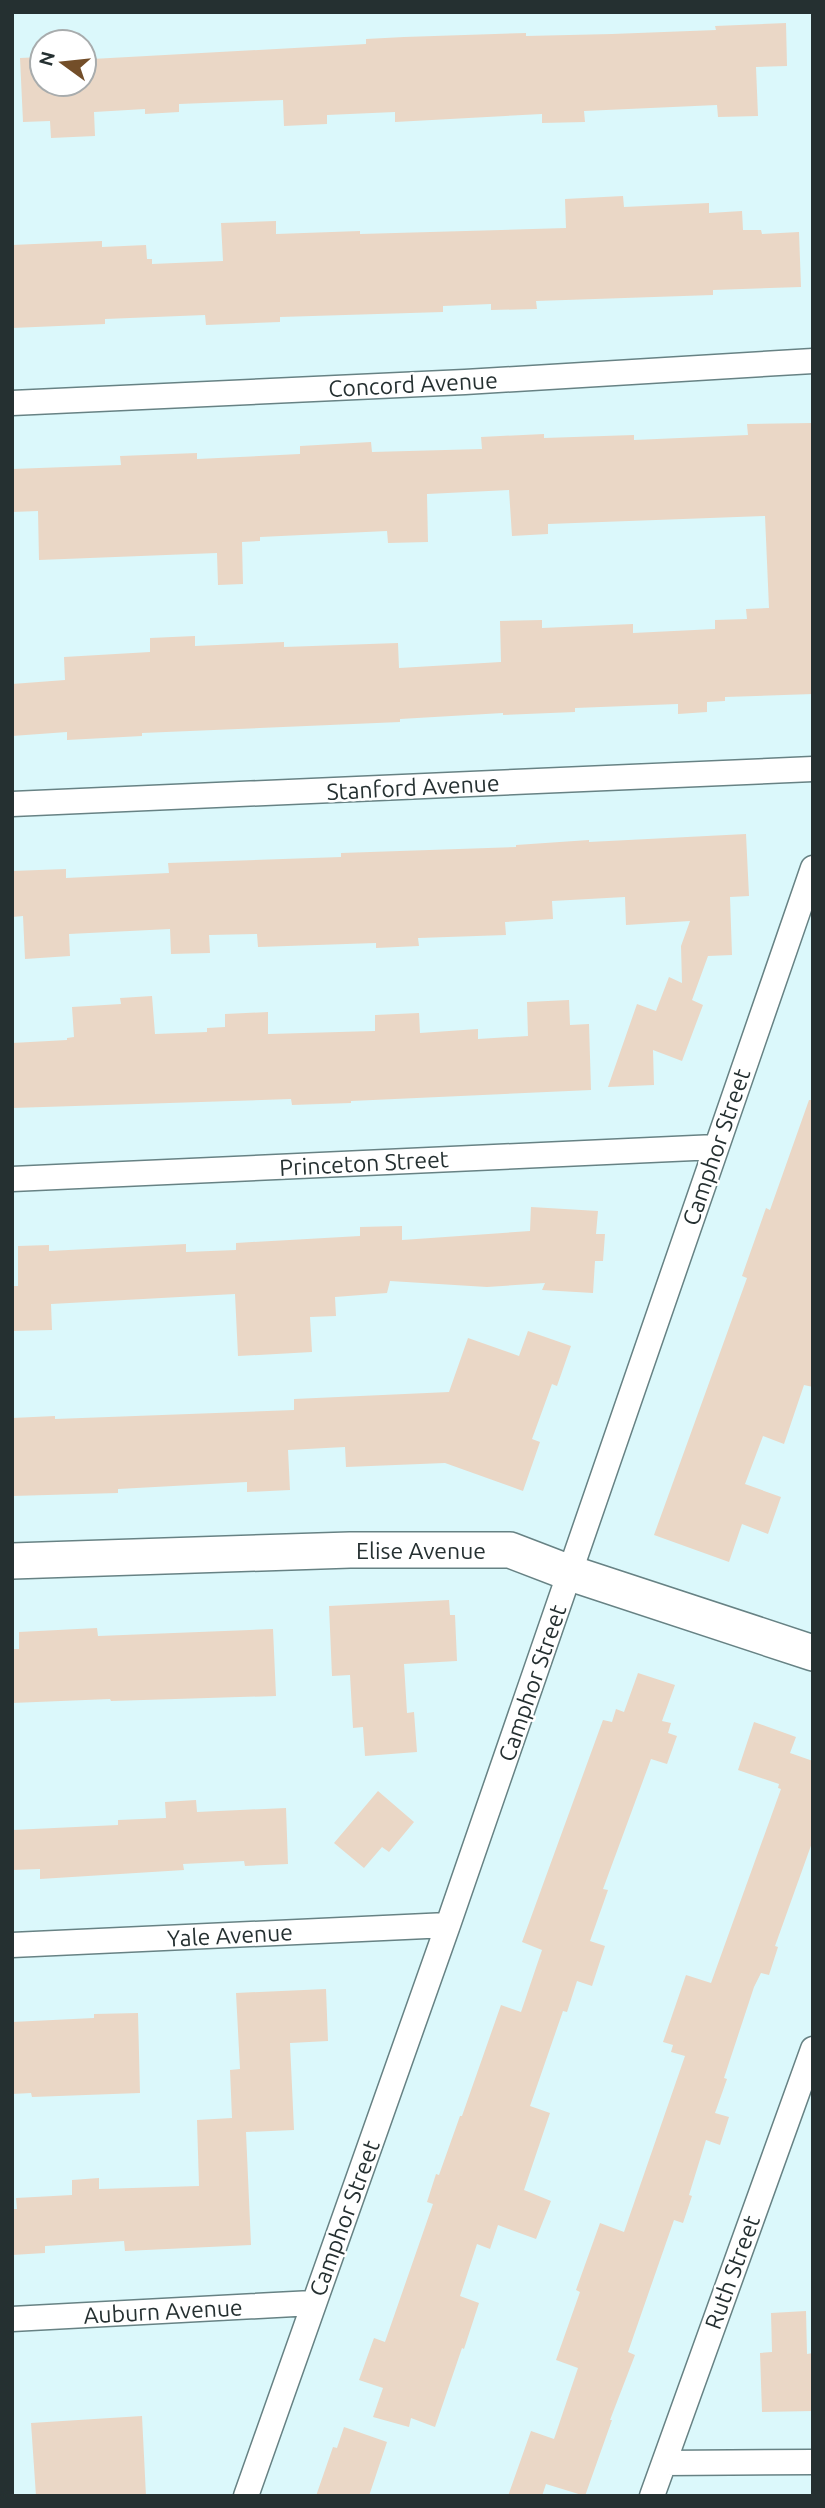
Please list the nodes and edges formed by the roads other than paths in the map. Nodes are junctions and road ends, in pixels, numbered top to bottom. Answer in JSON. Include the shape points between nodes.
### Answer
{"nodes":[{"id":1,"x":813,"y":361,"type":"edge"},
{"id":2,"x":12,"y":402,"type":"edge"},
{"id":3,"x":813,"y":769,"type":"edge"},
{"id":4,"x":12,"y":804,"type":"edge"},
{"id":5,"x":813,"y":868,"type":"edge"},
{"id":6,"x":716,"y":1147,"type":"junction"},
{"id":7,"x":12,"y":1179,"type":"edge"},
{"id":8,"x":12,"y":1562,"type":"edge"},
{"id":9,"x":570,"y":1573,"type":"junction"},
{"id":10,"x":813,"y":1653,"type":"edge"},
{"id":11,"x":448,"y":1925,"type":"junction"},
{"id":12,"x":12,"y":1945,"type":"edge"},
{"id":13,"x":813,"y":2049,"type":"edge"},
{"id":14,"x":807,"y":2078,"type":"edge"},
{"id":15,"x":313,"y":2303,"type":"junction"},
{"id":16,"x":12,"y":2319,"type":"edge"},
{"id":17,"x":813,"y":2462,"type":"edge"},
{"id":18,"x":664,"y":2463,"type":"junction"},
{"id":19,"x":246,"y":2496,"type":"edge"},
{"id":20,"x":652,"y":2496,"type":"edge"}],
"edges":[{"from":1,"to":2,"type":"street","name":"Concord Avenue"},
{"from":3,"to":4,"type":"street","name":"Stanford Avenue"},
{"from":5,"to":6,"type":"street","name":"Camphor Street"},
{"from":6,"to":7,"type":"street","name":"Princeton Street"},
{"from":6,"to":9,"type":"street","name":"Camphor Street"},
{"from":8,"to":9,"type":"street","name":"Elise Avenue","via":[[350,1550],[510,1550]]},
{"from":9,"to":10,"type":"street","name":"Elise Avenue"},
{"from":9,"to":11,"type":"street","name":"Camphor Street"},
{"from":11,"to":12,"type":"street","name":"Yale Avenue"},
{"from":11,"to":15,"type":"street","name":"Camphor Street"},
{"from":13,"to":14,"type":"street","name":"Ruth Street"},
{"from":14,"to":18,"type":"street","name":"Ruth Street"},
{"from":15,"to":16,"type":"street","name":"Auburn Avenue"},
{"from":15,"to":19,"type":"street","name":"Camphor Street"},
{"from":17,"to":18,"type":"street"},
{"from":18,"to":20,"type":"street","name":"Ruth Street"}]}
